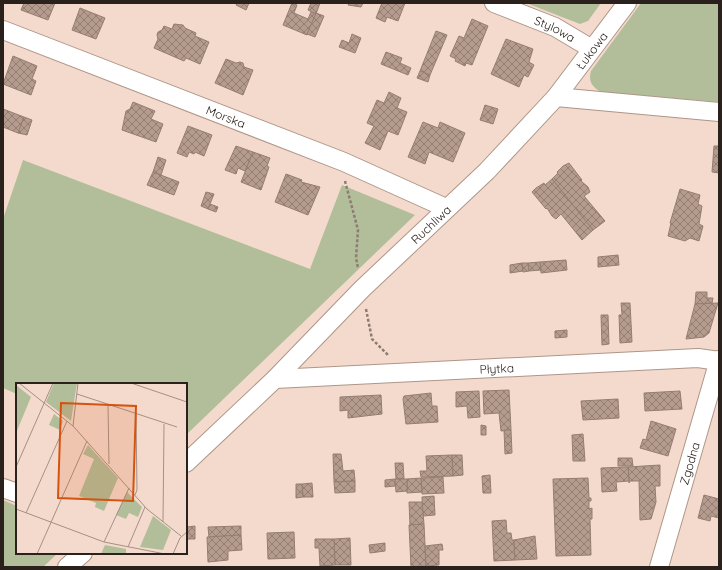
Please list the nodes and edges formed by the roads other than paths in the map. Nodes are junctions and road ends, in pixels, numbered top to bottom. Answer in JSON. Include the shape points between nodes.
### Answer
{"nodes":[{"id":1,"x":494,"y":3,"type":"edge"},
{"id":2,"x":627,"y":3,"type":"edge"},
{"id":3,"x":3,"y":30,"type":"edge"},
{"id":4,"x":592,"y":49,"type":"junction"},
{"id":5,"x":556,"y":97,"type":"junction"},
{"id":6,"x":719,"y":112,"type":"edge"},
{"id":7,"x":446,"y":208,"type":"junction"},
{"id":8,"x":719,"y":360,"type":"edge"},
{"id":9,"x":275,"y":379,"type":"junction"},
{"id":10,"x":187,"y":462,"type":"edge"},
{"id":11,"x":3,"y":488,"type":"edge"},
{"id":12,"x":16,"y":493,"type":"edge"},
{"id":13,"x":82,"y":554,"type":"edge"},
{"id":14,"x":67,"y":567,"type":"edge"},
{"id":15,"x":659,"y":567,"type":"edge"}],
"edges":[{"from":1,"to":4,"type":"street","name":"Stylowa","via":[[555,27]]},
{"from":2,"to":4,"type":"street","name":"Łukowa"},
{"from":3,"to":7,"type":"street","name":"Morska","via":[[344,162]]},
{"from":4,"to":5,"type":"street","name":"Łukowa"},
{"from":5,"to":6,"type":"street"},
{"from":5,"to":7,"type":"street","name":"Ruchliwa","via":[[487,172]]},
{"from":7,"to":9,"type":"street","name":"Ruchliwa","via":[[362,289]]},
{"from":8,"to":9,"type":"street","name":"Płytka","via":[[698,358]]},
{"from":8,"to":15,"type":"street","name":"Zgodna"},
{"from":9,"to":10,"type":"street","name":"Ruchliwa"},
{"from":11,"to":12,"type":"street"},
{"from":13,"to":14,"type":"street"}]}
